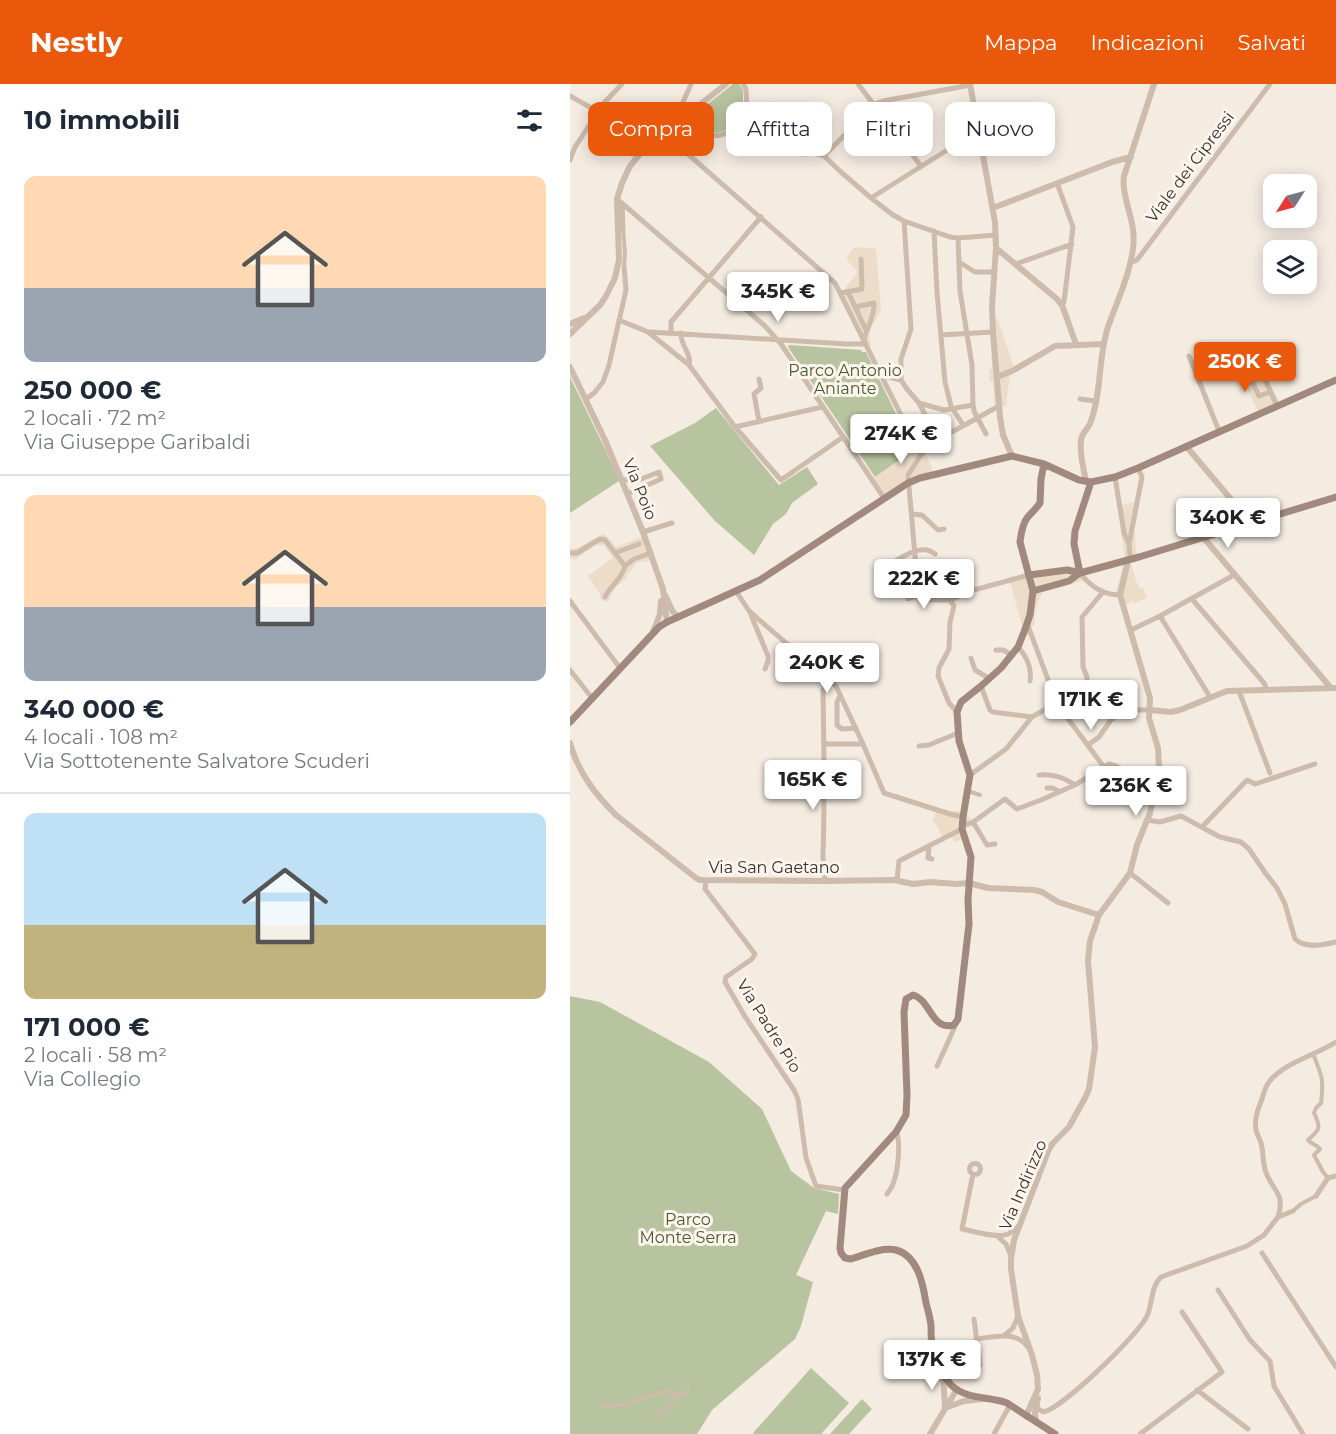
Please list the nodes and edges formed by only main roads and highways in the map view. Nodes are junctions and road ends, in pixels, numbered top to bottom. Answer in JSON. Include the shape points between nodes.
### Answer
{"nodes":[{"id":1,"x":1336,"y":380,"type":"edge"},
{"id":2,"x":1044,"y":464,"type":"junction"},
{"id":3,"x":1089,"y":482,"type":"junction"},
{"id":4,"x":1336,"y":497,"type":"edge"},
{"id":5,"x":1080,"y":573,"type":"junction"},
{"id":6,"x":1028,"y":574,"type":"junction"},
{"id":7,"x":1033,"y":591,"type":"junction"},
{"id":8,"x":570,"y":723,"type":"edge"},
{"id":9,"x":1055,"y":1434,"type":"edge"}],
"edges":[{"from":1,"to":3,"type":"main road","via":[[1138,468]]},
{"from":2,"to":3,"type":"main road"},
{"from":2,"to":6,"type":"main road","via":[[1040,503],[1026,520],[1020,538]]},
{"from":2,"to":8,"type":"main road","via":[[1012,456],[908,483],[760,580],[667,622]]},
{"from":3,"to":5,"type":"main road","via":[[1075,531]]},
{"from":4,"to":5,"type":"main road"},
{"from":5,"to":6,"type":"main road","via":[[1067,570]]},
{"from":5,"to":7,"type":"main road","via":[[1069,581]]},
{"from":6,"to":7,"type":"main road"},
{"from":7,"to":9,"type":"main road","via":[[1018,647],[990,679],[961,702],[957,712],[959,746],[970,770],[963,823],[971,857],[969,924],[958,1019],[947,1026],[936,1021],[920,998],[913,995],[906,999],[906,1115],[896,1132],[844,1190],[841,1253],[851,1259],[887,1249],[904,1254],[922,1280],[934,1355],[950,1384],[966,1394],[1010,1405]]}]}
